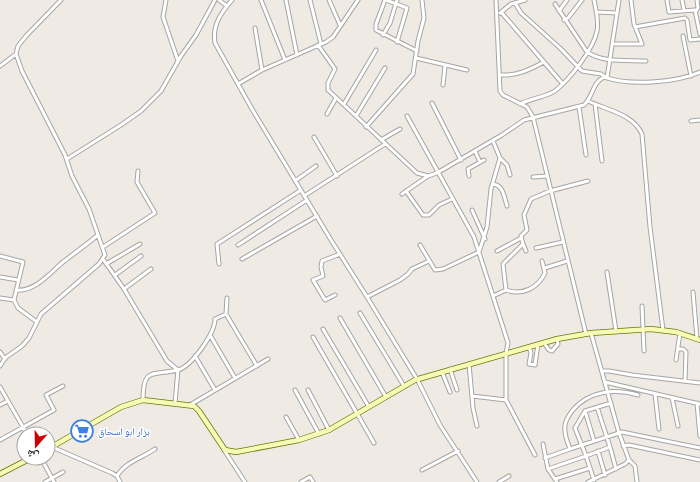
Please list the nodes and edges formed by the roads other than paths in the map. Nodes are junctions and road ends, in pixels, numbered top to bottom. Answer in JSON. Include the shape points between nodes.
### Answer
{"nodes":[{"id":1,"x":61,"y":0,"type":"edge"},
{"id":2,"x":166,"y":0,"type":"edge"},
{"id":3,"x":215,"y":0,"type":"edge"},
{"id":4,"x":219,"y":0,"type":"edge"},
{"id":5,"x":232,"y":0,"type":"edge"},
{"id":6,"x":261,"y":0,"type":"edge"},
{"id":7,"x":286,"y":0,"type":"edge"},
{"id":8,"x":310,"y":0,"type":"edge"},
{"id":9,"x":329,"y":0,"type":"edge"},
{"id":10,"x":358,"y":0,"type":"edge"},
{"id":11,"x":385,"y":0,"type":"edge"},
{"id":12,"x":422,"y":0,"type":"edge"},
{"id":13,"x":496,"y":0,"type":"edge"},
{"id":14,"x":525,"y":0,"type":"edge"},
{"id":15,"x":567,"y":0,"type":"edge"},
{"id":16,"x":582,"y":0,"type":"edge"},
{"id":17,"x":594,"y":0,"type":"edge"},
{"id":18,"x":619,"y":0,"type":"edge"},
{"id":19,"x":631,"y":0,"type":"edge"},
{"id":20,"x":667,"y":0,"type":"edge"},
{"id":21,"x":682,"y":0,"type":"edge"},
{"id":22,"x":697,"y":0,"type":"edge"},
{"id":23,"x":397,"y":1,"type":"edge"},
{"id":24,"x":515,"y":3,"type":"junction"},
{"id":25,"x":555,"y":4,"type":"dead end"},
{"id":26,"x":227,"y":6,"type":"junction"},
{"id":27,"x":684,"y":10,"type":"junction"},
{"id":28,"x":559,"y":11,"type":"junction"},
{"id":29,"x":696,"y":11,"type":"junction"},
{"id":30,"x":501,"y":12,"type":"junction"},
{"id":31,"x":596,"y":12,"type":"junction"},
{"id":32,"x":617,"y":13,"type":"junction"},
{"id":33,"x":496,"y":16,"type":"junction"},
{"id":34,"x":564,"y":20,"type":"junction"},
{"id":35,"x":340,"y":25,"type":"junction"},
{"id":36,"x":635,"y":27,"type":"junction"},
{"id":37,"x":255,"y":28,"type":"dead end"},
{"id":38,"x":700,"y":34,"type":"edge"},
{"id":39,"x":383,"y":35,"type":"junction"},
{"id":40,"x":683,"y":36,"type":"dead end"},
{"id":41,"x":700,"y":39,"type":"edge"},
{"id":42,"x":397,"y":42,"type":"junction"},
{"id":43,"x":320,"y":44,"type":"junction"},
{"id":44,"x":612,"y":44,"type":"junction"},
{"id":45,"x":376,"y":50,"type":"dead end"},
{"id":46,"x":416,"y":52,"type":"junction"},
{"id":47,"x":587,"y":52,"type":"junction"},
{"id":48,"x":16,"y":54,"type":"junction"},
{"id":49,"x":296,"y":55,"type":"junction"},
{"id":50,"x":416,"y":58,"type":"junction"},
{"id":51,"x":610,"y":59,"type":"junction"},
{"id":52,"x":285,"y":60,"type":"junction"},
{"id":53,"x":178,"y":61,"type":"junction"},
{"id":54,"x":646,"y":61,"type":"dead end"},
{"id":55,"x":544,"y":62,"type":"junction"},
{"id":56,"x":0,"y":66,"type":"edge"},
{"id":57,"x":445,"y":66,"type":"junction"},
{"id":58,"x":578,"y":67,"type":"junction"},
{"id":59,"x":384,"y":68,"type":"dead end"},
{"id":60,"x":262,"y":70,"type":"junction"},
{"id":61,"x":467,"y":70,"type":"dead end"},
{"id":62,"x":700,"y":72,"type":"edge"},
{"id":63,"x":500,"y":75,"type":"junction"},
{"id":64,"x":691,"y":76,"type":"junction"},
{"id":65,"x":607,"y":78,"type":"junction"},
{"id":66,"x":562,"y":83,"type":"junction"},
{"id":67,"x":238,"y":84,"type":"junction"},
{"id":68,"x":443,"y":85,"type":"dead end"},
{"id":69,"x":336,"y":98,"type":"junction"},
{"id":70,"x":588,"y":101,"type":"junction"},
{"id":71,"x":432,"y":103,"type":"dead end"},
{"id":72,"x":344,"y":104,"type":"junction"},
{"id":73,"x":520,"y":104,"type":"junction"},
{"id":74,"x":595,"y":104,"type":"junction"},
{"id":75,"x":579,"y":107,"type":"junction"},
{"id":76,"x":327,"y":114,"type":"dead end"},
{"id":77,"x":356,"y":116,"type":"junction"},
{"id":78,"x":407,"y":116,"type":"dead end"},
{"id":79,"x":533,"y":117,"type":"junction"},
{"id":80,"x":700,"y":120,"type":"edge"},
{"id":81,"x":691,"y":121,"type":"dead end"},
{"id":82,"x":366,"y":126,"type":"junction"},
{"id":83,"x":400,"y":129,"type":"dead end"},
{"id":84,"x":314,"y":137,"type":"dead end"},
{"id":85,"x":381,"y":140,"type":"junction"},
{"id":86,"x":493,"y":140,"type":"junction"},
{"id":87,"x":385,"y":144,"type":"junction"},
{"id":88,"x":475,"y":151,"type":"junction"},
{"id":89,"x":586,"y":155,"type":"dead end"},
{"id":90,"x":500,"y":158,"type":"junction"},
{"id":91,"x":67,"y":159,"type":"junction"},
{"id":92,"x":461,"y":160,"type":"junction"},
{"id":93,"x":484,"y":160,"type":"dead end"},
{"id":94,"x":480,"y":162,"type":"junction"},
{"id":95,"x":602,"y":162,"type":"dead end"},
{"id":96,"x":316,"y":166,"type":"dead end"},
{"id":97,"x":138,"y":171,"type":"dead end"},
{"id":98,"x":437,"y":173,"type":"junction"},
{"id":99,"x":510,"y":175,"type":"dead end"},
{"id":100,"x":337,"y":176,"type":"junction"},
{"id":101,"x":428,"y":176,"type":"junction"},
{"id":102,"x":469,"y":176,"type":"dead end"},
{"id":103,"x":547,"y":176,"type":"junction"},
{"id":104,"x":533,"y":178,"type":"dead end"},
{"id":105,"x":295,"y":181,"type":"junction"},
{"id":106,"x":588,"y":181,"type":"dead end"},
{"id":107,"x":492,"y":184,"type":"junction"},
{"id":108,"x":301,"y":190,"type":"junction"},
{"id":109,"x":406,"y":191,"type":"junction"},
{"id":110,"x":550,"y":191,"type":"junction"},
{"id":111,"x":402,"y":194,"type":"dead end"},
{"id":112,"x":304,"y":196,"type":"junction"},
{"id":113,"x":307,"y":200,"type":"junction"},
{"id":114,"x":452,"y":200,"type":"junction"},
{"id":115,"x":507,"y":206,"type":"dead end"},
{"id":116,"x":472,"y":210,"type":"dead end"},
{"id":117,"x":317,"y":216,"type":"junction"},
{"id":118,"x":98,"y":235,"type":"junction"},
{"id":119,"x":521,"y":238,"type":"junction"},
{"id":120,"x":485,"y":239,"type":"junction"},
{"id":121,"x":563,"y":242,"type":"junction"},
{"id":122,"x":140,"y":244,"type":"dead end"},
{"id":123,"x":523,"y":244,"type":"junction"},
{"id":124,"x":238,"y":245,"type":"dead end"},
{"id":125,"x":420,"y":245,"type":"dead end"},
{"id":126,"x":103,"y":247,"type":"junction"},
{"id":127,"x":536,"y":248,"type":"dead end"},
{"id":128,"x":497,"y":251,"type":"dead end"},
{"id":129,"x":526,"y":251,"type":"dead end"},
{"id":130,"x":479,"y":252,"type":"junction"},
{"id":131,"x":340,"y":254,"type":"junction"},
{"id":132,"x":0,"y":256,"type":"edge"},
{"id":133,"x":141,"y":256,"type":"dead end"},
{"id":134,"x":242,"y":259,"type":"dead end"},
{"id":135,"x":103,"y":260,"type":"junction"},
{"id":136,"x":429,"y":261,"type":"junction"},
{"id":137,"x":542,"y":261,"type":"dead end"},
{"id":138,"x":567,"y":261,"type":"junction"},
{"id":139,"x":106,"y":264,"type":"junction"},
{"id":140,"x":219,"y":264,"type":"dead end"},
{"id":141,"x":545,"y":268,"type":"junction"},
{"id":142,"x":151,"y":270,"type":"dead end"},
{"id":143,"x":607,"y":272,"type":"dead end"},
{"id":144,"x":115,"y":275,"type":"junction"},
{"id":145,"x":0,"y":277,"type":"edge"},
{"id":146,"x":18,"y":280,"type":"junction"},
{"id":147,"x":124,"y":289,"type":"junction"},
{"id":148,"x":16,"y":290,"type":"junction"},
{"id":149,"x":506,"y":290,"type":"junction"},
{"id":150,"x":693,"y":292,"type":"dead end"},
{"id":151,"x":334,"y":295,"type":"dead end"},
{"id":152,"x":493,"y":296,"type":"junction"},
{"id":153,"x":368,"y":297,"type":"junction"},
{"id":154,"x":0,"y":298,"type":"edge"},
{"id":155,"x":227,"y":298,"type":"dead end"},
{"id":156,"x":14,"y":300,"type":"junction"},
{"id":157,"x":642,"y":306,"type":"dead end"},
{"id":158,"x":360,"y":313,"type":"dead end"},
{"id":159,"x":226,"y":314,"type":"junction"},
{"id":160,"x":340,"y":318,"type":"dead end"},
{"id":161,"x":37,"y":322,"type":"junction"},
{"id":162,"x":323,"y":329,"type":"dead end"},
{"id":163,"x":644,"y":329,"type":"junction"},
{"id":164,"x":663,"y":330,"type":"junction"},
{"id":165,"x":616,"y":331,"type":"junction"},
{"id":166,"x":680,"y":333,"type":"junction"},
{"id":167,"x":588,"y":334,"type":"junction"},
{"id":168,"x":210,"y":335,"type":"junction"},
{"id":169,"x":313,"y":337,"type":"dead end"},
{"id":170,"x":557,"y":339,"type":"junction"},
{"id":171,"x":699,"y":340,"type":"edge"},
{"id":172,"x":544,"y":343,"type":"junction"},
{"id":173,"x":538,"y":344,"type":"junction"},
{"id":174,"x":529,"y":346,"type":"junction"},
{"id":175,"x":678,"y":349,"type":"junction"},
{"id":176,"x":644,"y":351,"type":"dead end"},
{"id":177,"x":0,"y":352,"type":"edge"},
{"id":178,"x":506,"y":353,"type":"junction"},
{"id":179,"x":195,"y":356,"type":"junction"},
{"id":180,"x":5,"y":359,"type":"junction"},
{"id":181,"x":268,"y":359,"type":"dead end"},
{"id":182,"x":676,"y":360,"type":"dead end"},
{"id":183,"x":469,"y":364,"type":"junction"},
{"id":184,"x":0,"y":366,"type":"edge"},
{"id":185,"x":257,"y":366,"type":"junction"},
{"id":186,"x":450,"y":369,"type":"junction"},
{"id":187,"x":178,"y":370,"type":"junction"},
{"id":188,"x":602,"y":371,"type":"junction"},
{"id":189,"x":442,"y":372,"type":"junction"},
{"id":190,"x":236,"y":378,"type":"junction"},
{"id":191,"x":417,"y":379,"type":"junction"},
{"id":192,"x":685,"y":381,"type":"junction"},
{"id":193,"x":605,"y":382,"type":"junction"},
{"id":194,"x":700,"y":383,"type":"edge"},
{"id":195,"x":62,"y":386,"type":"dead end"},
{"id":196,"x":404,"y":386,"type":"junction"},
{"id":197,"x":0,"y":387,"type":"edge"},
{"id":198,"x":215,"y":390,"type":"junction"},
{"id":199,"x":295,"y":390,"type":"dead end"},
{"id":200,"x":308,"y":390,"type":"dead end"},
{"id":201,"x":457,"y":390,"type":"dead end"},
{"id":202,"x":608,"y":391,"type":"junction"},
{"id":203,"x":450,"y":392,"type":"dead end"},
{"id":204,"x":654,"y":394,"type":"junction"},
{"id":205,"x":638,"y":395,"type":"dead end"},
{"id":206,"x":472,"y":396,"type":"junction"},
{"id":207,"x":386,"y":397,"type":"junction"},
{"id":208,"x":672,"y":398,"type":"junction"},
{"id":209,"x":143,"y":400,"type":"junction"},
{"id":210,"x":506,"y":400,"type":"junction"},
{"id":211,"x":8,"y":401,"type":"junction"},
{"id":212,"x":175,"y":403,"type":"junction"},
{"id":213,"x":611,"y":403,"type":"junction"},
{"id":214,"x":699,"y":404,"type":"edge"},
{"id":215,"x":0,"y":405,"type":"edge"},
{"id":216,"x":190,"y":405,"type":"junction"},
{"id":217,"x":369,"y":407,"type":"junction"},
{"id":218,"x":597,"y":407,"type":"junction"},
{"id":219,"x":585,"y":411,"type":"junction"},
{"id":220,"x":357,"y":414,"type":"junction"},
{"id":221,"x":286,"y":417,"type":"dead end"},
{"id":222,"x":22,"y":426,"type":"edge"},
{"id":223,"x":25,"y":426,"type":"edge"},
{"id":224,"x":477,"y":426,"type":"dead end"},
{"id":225,"x":678,"y":426,"type":"dead end"},
{"id":226,"x":329,"y":430,"type":"junction"},
{"id":227,"x":659,"y":430,"type":"dead end"},
{"id":228,"x":16,"y":431,"type":"edge"},
{"id":229,"x":619,"y":433,"type":"junction"},
{"id":230,"x":320,"y":434,"type":"junction"},
{"id":231,"x":700,"y":436,"type":"edge"},
{"id":232,"x":606,"y":437,"type":"junction"},
{"id":233,"x":0,"y":440,"type":"edge"},
{"id":234,"x":299,"y":440,"type":"junction"},
{"id":235,"x":594,"y":441,"type":"junction"},
{"id":236,"x":374,"y":443,"type":"dead end"},
{"id":237,"x":542,"y":444,"type":"dead end"},
{"id":238,"x":56,"y":445,"type":"edge"},
{"id":239,"x":582,"y":445,"type":"junction"},
{"id":240,"x":623,"y":446,"type":"junction"},
{"id":241,"x":223,"y":447,"type":"junction"},
{"id":242,"x":610,"y":447,"type":"junction"},
{"id":243,"x":700,"y":448,"type":"edge"},
{"id":244,"x":155,"y":449,"type":"dead end"},
{"id":245,"x":570,"y":449,"type":"junction"},
{"id":246,"x":56,"y":450,"type":"edge"},
{"id":247,"x":458,"y":451,"type":"junction"},
{"id":248,"x":598,"y":451,"type":"junction"},
{"id":249,"x":535,"y":455,"type":"dead end"},
{"id":250,"x":586,"y":456,"type":"junction"},
{"id":251,"x":545,"y":458,"type":"junction"},
{"id":252,"x":629,"y":460,"type":"junction"},
{"id":253,"x":700,"y":460,"type":"edge"},
{"id":254,"x":16,"y":466,"type":"edge"},
{"id":255,"x":45,"y":466,"type":"edge"},
{"id":256,"x":590,"y":468,"type":"junction"},
{"id":257,"x":548,"y":469,"type":"junction"},
{"id":258,"x":616,"y":469,"type":"junction"},
{"id":259,"x":422,"y":470,"type":"dead end"},
{"id":260,"x":63,"y":472,"type":"dead end"},
{"id":261,"x":0,"y":474,"type":"edge"},
{"id":262,"x":605,"y":475,"type":"junction"},
{"id":263,"x":117,"y":476,"type":"junction"},
{"id":264,"x":509,"y":476,"type":"dead end"},
{"id":265,"x":52,"y":478,"type":"junction"},
{"id":266,"x":594,"y":480,"type":"junction"},
{"id":267,"x":556,"y":481,"type":"edge"},
{"id":268,"x":45,"y":482,"type":"edge"},
{"id":269,"x":54,"y":482,"type":"edge"},
{"id":270,"x":120,"y":482,"type":"edge"},
{"id":271,"x":245,"y":482,"type":"edge"},
{"id":272,"x":301,"y":482,"type":"edge"},
{"id":273,"x":313,"y":482,"type":"edge"},
{"id":274,"x":477,"y":482,"type":"edge"},
{"id":275,"x":499,"y":482,"type":"edge"},
{"id":276,"x":588,"y":482,"type":"edge"},
{"id":277,"x":637,"y":482,"type":"edge"}],
"edges":[{"from":1,"to":48,"type":"street","via":[[26,36],[18,46]]},
{"from":2,"to":53,"type":"street","via":[[163,17]]},
{"from":3,"to":53,"type":"street"},
{"from":4,"to":26,"type":"street"},
{"from":5,"to":26,"type":"street"},
{"from":6,"to":52,"type":"street"},
{"from":7,"to":49,"type":"street"},
{"from":8,"to":43,"type":"street"},
{"from":9,"to":35,"type":"street"},
{"from":10,"to":35,"type":"street"},
{"from":11,"to":23,"type":"street"},
{"from":11,"to":39,"type":"street","via":[[376,24],[376,30]]},
{"from":12,"to":46,"type":"street","via":[[424,18]]},
{"from":13,"to":33,"type":"street"},
{"from":14,"to":24,"type":"street"},
{"from":15,"to":28,"type":"street"},
{"from":16,"to":34,"type":"street"},
{"from":17,"to":31,"type":"street"},
{"from":18,"to":32,"type":"street"},
{"from":19,"to":36,"type":"street"},
{"from":20,"to":27,"type":"street","via":[[669,12]]},
{"from":21,"to":27,"type":"street"},
{"from":22,"to":29,"type":"street"},
{"from":23,"to":39,"type":"street"},
{"from":23,"to":42,"type":"street","via":[[407,8]]},
{"from":24,"to":30,"type":"street"},
{"from":24,"to":58,"type":"street","via":[[521,13]]},
{"from":25,"to":28,"type":"street"},
{"from":26,"to":67,"type":"street","via":[[217,22],[214,36],[215,43]]},
{"from":27,"to":29,"type":"street"},
{"from":28,"to":34,"type":"street"},
{"from":29,"to":38,"type":"street"},
{"from":30,"to":33,"type":"street"},
{"from":30,"to":55,"type":"street"},
{"from":31,"to":32,"type":"street"},
{"from":31,"to":47,"type":"street","via":[[596,34]]},
{"from":32,"to":44,"type":"street"},
{"from":33,"to":63,"type":"street"},
{"from":34,"to":47,"type":"street"},
{"from":35,"to":43,"type":"street","via":[[333,37]]},
{"from":36,"to":41,"type":"street","via":[[686,19],[690,40]]},
{"from":36,"to":44,"type":"street","via":[[642,44]]},
{"from":37,"to":60,"type":"street"},
{"from":39,"to":42,"type":"street"},
{"from":40,"to":64,"type":"street"},
{"from":42,"to":46,"type":"street"},
{"from":43,"to":49,"type":"street"},
{"from":43,"to":69,"type":"street","via":[[335,69],[327,87]]},
{"from":44,"to":51,"type":"street"},
{"from":45,"to":72,"type":"street"},
{"from":46,"to":50,"type":"street"},
{"from":47,"to":51,"type":"street","via":[[592,56]]},
{"from":47,"to":58,"type":"street"},
{"from":48,"to":56,"type":"street"},
{"from":48,"to":91,"type":"street","via":[[22,71]]},
{"from":49,"to":52,"type":"street"},
{"from":50,"to":57,"type":"street"},
{"from":50,"to":82,"type":"street","via":[[412,74]]},
{"from":51,"to":54,"type":"street"},
{"from":51,"to":65,"type":"street"},
{"from":52,"to":60,"type":"street"},
{"from":53,"to":91,"type":"street","via":[[161,90],[140,111]]},
{"from":55,"to":63,"type":"street","via":[[512,76]]},
{"from":55,"to":66,"type":"street"},
{"from":57,"to":61,"type":"street"},
{"from":57,"to":68,"type":"street"},
{"from":58,"to":65,"type":"street","via":[[582,71],[601,74]]},
{"from":58,"to":66,"type":"street"},
{"from":59,"to":77,"type":"street"},
{"from":60,"to":67,"type":"street"},
{"from":62,"to":64,"type":"street"},
{"from":63,"to":73,"type":"street","via":[[500,91]]},
{"from":64,"to":65,"type":"street","via":[[649,82]]},
{"from":65,"to":70,"type":"street","via":[[599,80]]},
{"from":66,"to":73,"type":"street","via":[[554,91]]},
{"from":67,"to":105,"type":"street"},
{"from":69,"to":72,"type":"street"},
{"from":69,"to":76,"type":"street"},
{"from":70,"to":74,"type":"street"},
{"from":70,"to":75,"type":"street"},
{"from":71,"to":92,"type":"street"},
{"from":72,"to":77,"type":"street"},
{"from":73,"to":79,"type":"street","via":[[527,107]]},
{"from":74,"to":95,"type":"street"},
{"from":74,"to":164,"type":"street","via":[[618,112],[639,127],[642,134]]},
{"from":75,"to":79,"type":"street"},
{"from":75,"to":89,"type":"street"},
{"from":77,"to":82,"type":"street"},
{"from":78,"to":98,"type":"street"},
{"from":79,"to":86,"type":"street"},
{"from":79,"to":103,"type":"street"},
{"from":80,"to":81,"type":"street"},
{"from":82,"to":85,"type":"street"},
{"from":83,"to":85,"type":"street"},
{"from":84,"to":100,"type":"street"},
{"from":85,"to":87,"type":"street"},
{"from":86,"to":88,"type":"street"},
{"from":86,"to":90,"type":"street"},
{"from":87,"to":100,"type":"street"},
{"from":87,"to":101,"type":"street","via":[[417,174]]},
{"from":88,"to":92,"type":"street"},
{"from":88,"to":94,"type":"street"},
{"from":90,"to":99,"type":"street","via":[[507,165]]},
{"from":90,"to":107,"type":"street"},
{"from":91,"to":118,"type":"street"},
{"from":92,"to":98,"type":"street"},
{"from":93,"to":94,"type":"street"},
{"from":94,"to":102,"type":"street","via":[[468,169]]},
{"from":96,"to":105,"type":"street"},
{"from":97,"to":126,"type":"street","via":[[137,182],[155,212]]},
{"from":98,"to":101,"type":"street"},
{"from":98,"to":114,"type":"street"},
{"from":100,"to":112,"type":"street"},
{"from":101,"to":109,"type":"street"},
{"from":103,"to":104,"type":"street"},
{"from":103,"to":110,"type":"street"},
{"from":105,"to":108,"type":"street"},
{"from":106,"to":110,"type":"street"},
{"from":107,"to":115,"type":"street","via":[[501,188]]},
{"from":107,"to":120,"type":"street"},
{"from":108,"to":112,"type":"street"},
{"from":108,"to":140,"type":"street","via":[[218,244]]},
{"from":109,"to":111,"type":"street"},
{"from":109,"to":114,"type":"street","via":[[423,215],[429,215],[439,205]]},
{"from":110,"to":119,"type":"street","via":[[533,197],[530,201],[524,215],[527,230]]},
{"from":110,"to":121,"type":"street"},
{"from":112,"to":113,"type":"street"},
{"from":113,"to":117,"type":"street"},
{"from":113,"to":124,"type":"street"},
{"from":114,"to":130,"type":"street","via":[[474,237]]},
{"from":116,"to":120,"type":"street"},
{"from":117,"to":131,"type":"street"},
{"from":117,"to":134,"type":"street"},
{"from":118,"to":126,"type":"street"},
{"from":118,"to":148,"type":"street","via":[[44,280],[31,288]]},
{"from":119,"to":123,"type":"street"},
{"from":119,"to":128,"type":"street"},
{"from":120,"to":130,"type":"street"},
{"from":121,"to":127,"type":"street"},
{"from":121,"to":138,"type":"street"},
{"from":122,"to":139,"type":"street"},
{"from":123,"to":129,"type":"street"},
{"from":123,"to":149,"type":"street","via":[[503,264]]},
{"from":125,"to":136,"type":"street"},
{"from":126,"to":135,"type":"street"},
{"from":130,"to":136,"type":"street","via":[[435,270]]},
{"from":130,"to":152,"type":"street"},
{"from":131,"to":151,"type":"street","via":[[322,261],[324,276],[314,280],[325,300]]},
{"from":131,"to":153,"type":"street"},
{"from":132,"to":146,"type":"street","via":[[23,262]]},
{"from":133,"to":144,"type":"street"},
{"from":135,"to":139,"type":"street"},
{"from":135,"to":161,"type":"street","via":[[41,314]]},
{"from":136,"to":153,"type":"street"},
{"from":137,"to":141,"type":"street"},
{"from":138,"to":141,"type":"street"},
{"from":138,"to":167,"type":"street"},
{"from":139,"to":144,"type":"street"},
{"from":141,"to":149,"type":"street","via":[[538,285],[519,292]]},
{"from":142,"to":147,"type":"street"},
{"from":143,"to":165,"type":"street"},
{"from":144,"to":147,"type":"street"},
{"from":145,"to":146,"type":"street"},
{"from":146,"to":148,"type":"street"},
{"from":147,"to":187,"type":"street","via":[[167,361]]},
{"from":148,"to":156,"type":"street"},
{"from":149,"to":152,"type":"street"},
{"from":150,"to":171,"type":"street"},
{"from":152,"to":178,"type":"street","via":[[508,343]]},
{"from":153,"to":191,"type":"street"},
{"from":154,"to":156,"type":"street"},
{"from":155,"to":159,"type":"street"},
{"from":156,"to":161,"type":"street","via":[[18,308]]},
{"from":157,"to":163,"type":"street"},
{"from":158,"to":196,"type":"street"},
{"from":159,"to":168,"type":"street","via":[[215,320],[215,327]]},
{"from":159,"to":185,"type":"street"},
{"from":160,"to":207,"type":"street"},
{"from":161,"to":180,"type":"street","via":[[26,342]]},
{"from":162,"to":217,"type":"street"},
{"from":163,"to":164,"type":"street"},
{"from":163,"to":165,"type":"street"},
{"from":163,"to":176,"type":"street"},
{"from":164,"to":166,"type":"street"},
{"from":165,"to":167,"type":"street"},
{"from":166,"to":171,"type":"street"},
{"from":166,"to":175,"type":"street"},
{"from":167,"to":170,"type":"street"},
{"from":167,"to":188,"type":"street"},
{"from":168,"to":179,"type":"street"},
{"from":168,"to":190,"type":"street"},
{"from":169,"to":220,"type":"street"},
{"from":170,"to":172,"type":"street"},
{"from":170,"to":172,"type":"street","via":[[558,344],[552,351]]},
{"from":172,"to":173,"type":"street"},
{"from":173,"to":174,"type":"street"},
{"from":173,"to":174,"type":"street","via":[[535,365],[529,364]]},
{"from":174,"to":178,"type":"street"},
{"from":175,"to":182,"type":"street"},
{"from":175,"to":192,"type":"street","via":[[686,352]]},
{"from":177,"to":180,"type":"street"},
{"from":178,"to":183,"type":"street"},
{"from":178,"to":210,"type":"street"},
{"from":179,"to":187,"type":"street"},
{"from":179,"to":198,"type":"street"},
{"from":180,"to":184,"type":"street"},
{"from":181,"to":185,"type":"street"},
{"from":183,"to":186,"type":"street"},
{"from":183,"to":206,"type":"street"},
{"from":185,"to":190,"type":"street"},
{"from":186,"to":189,"type":"street"},
{"from":186,"to":201,"type":"street"},
{"from":187,"to":209,"type":"street","via":[[152,374],[144,382]]},
{"from":187,"to":212,"type":"street"},
{"from":188,"to":192,"type":"street"},
{"from":188,"to":193,"type":"street"},
{"from":189,"to":191,"type":"street"},
{"from":189,"to":203,"type":"street"},
{"from":190,"to":198,"type":"street"},
{"from":191,"to":196,"type":"street"},
{"from":191,"to":247,"type":"street","via":[[440,425]]},
{"from":192,"to":194,"type":"street"},
{"from":193,"to":202,"type":"street"},
{"from":193,"to":204,"type":"street"},
{"from":195,"to":223,"type":"street","via":[[46,395],[54,410]]},
{"from":196,"to":207,"type":"street"},
{"from":197,"to":211,"type":"street"},
{"from":198,"to":216,"type":"street"},
{"from":199,"to":230,"type":"street"},
{"from":200,"to":226,"type":"street"},
{"from":202,"to":205,"type":"street","via":[[621,390]]},
{"from":202,"to":213,"type":"street"},
{"from":202,"to":245,"type":"street","via":[[584,398],[567,418],[565,432]]},
{"from":204,"to":208,"type":"street"},
{"from":204,"to":227,"type":"street"},
{"from":206,"to":210,"type":"street"},
{"from":206,"to":224,"type":"street"},
{"from":207,"to":217,"type":"street"},
{"from":208,"to":214,"type":"street"},
{"from":208,"to":225,"type":"street"},
{"from":209,"to":212,"type":"street"},
{"from":209,"to":238,"type":"street","via":[[121,407]]},
{"from":210,"to":249,"type":"street"},
{"from":211,"to":215,"type":"street"},
{"from":211,"to":222,"type":"street"},
{"from":212,"to":216,"type":"street"},
{"from":213,"to":218,"type":"street"},
{"from":213,"to":229,"type":"street"},
{"from":214,"to":231,"type":"street"},
{"from":216,"to":241,"type":"street","via":[[199,411]]},
{"from":217,"to":220,"type":"street"},
{"from":218,"to":219,"type":"street"},
{"from":218,"to":232,"type":"street"},
{"from":219,"to":235,"type":"street"},
{"from":219,"to":239,"type":"street","via":[[575,428]]},
{"from":220,"to":226,"type":"street"},
{"from":220,"to":236,"type":"street"},
{"from":221,"to":234,"type":"street"},
{"from":226,"to":230,"type":"street"},
{"from":228,"to":233,"type":"street"},
{"from":229,"to":232,"type":"street"},
{"from":229,"to":240,"type":"street"},
{"from":229,"to":243,"type":"street","via":[[631,432]]},
{"from":230,"to":234,"type":"street"},
{"from":232,"to":235,"type":"street"},
{"from":232,"to":242,"type":"street"},
{"from":234,"to":241,"type":"street","via":[[236,452],[229,452]]},
{"from":235,"to":239,"type":"street"},
{"from":237,"to":251,"type":"street"},
{"from":239,"to":245,"type":"street"},
{"from":239,"to":250,"type":"street"},
{"from":240,"to":252,"type":"street"},
{"from":240,"to":253,"type":"street","via":[[629,445]]},
{"from":241,"to":271,"type":"street"},
{"from":242,"to":248,"type":"street"},
{"from":242,"to":258,"type":"street"},
{"from":244,"to":263,"type":"street","via":[[122,469]]},
{"from":245,"to":251,"type":"street"},
{"from":246,"to":263,"type":"street"},
{"from":247,"to":259,"type":"street"},
{"from":247,"to":274,"type":"street"},
{"from":248,"to":250,"type":"street"},
{"from":248,"to":262,"type":"street"},
{"from":250,"to":256,"type":"street"},
{"from":250,"to":257,"type":"street"},
{"from":251,"to":257,"type":"street"},
{"from":252,"to":258,"type":"street"},
{"from":252,"to":277,"type":"street","via":[[635,466]]},
{"from":254,"to":261,"type":"street"},
{"from":255,"to":265,"type":"street"},
{"from":256,"to":266,"type":"street"},
{"from":256,"to":267,"type":"street"},
{"from":257,"to":267,"type":"street"},
{"from":258,"to":262,"type":"street"},
{"from":260,"to":265,"type":"street"},
{"from":262,"to":266,"type":"street"},
{"from":263,"to":270,"type":"street"},
{"from":264,"to":275,"type":"street"},
{"from":265,"to":268,"type":"street"},
{"from":265,"to":269,"type":"street"},
{"from":266,"to":276,"type":"street"},
{"from":272,"to":273,"type":"street","via":[[310,477]]}]}
